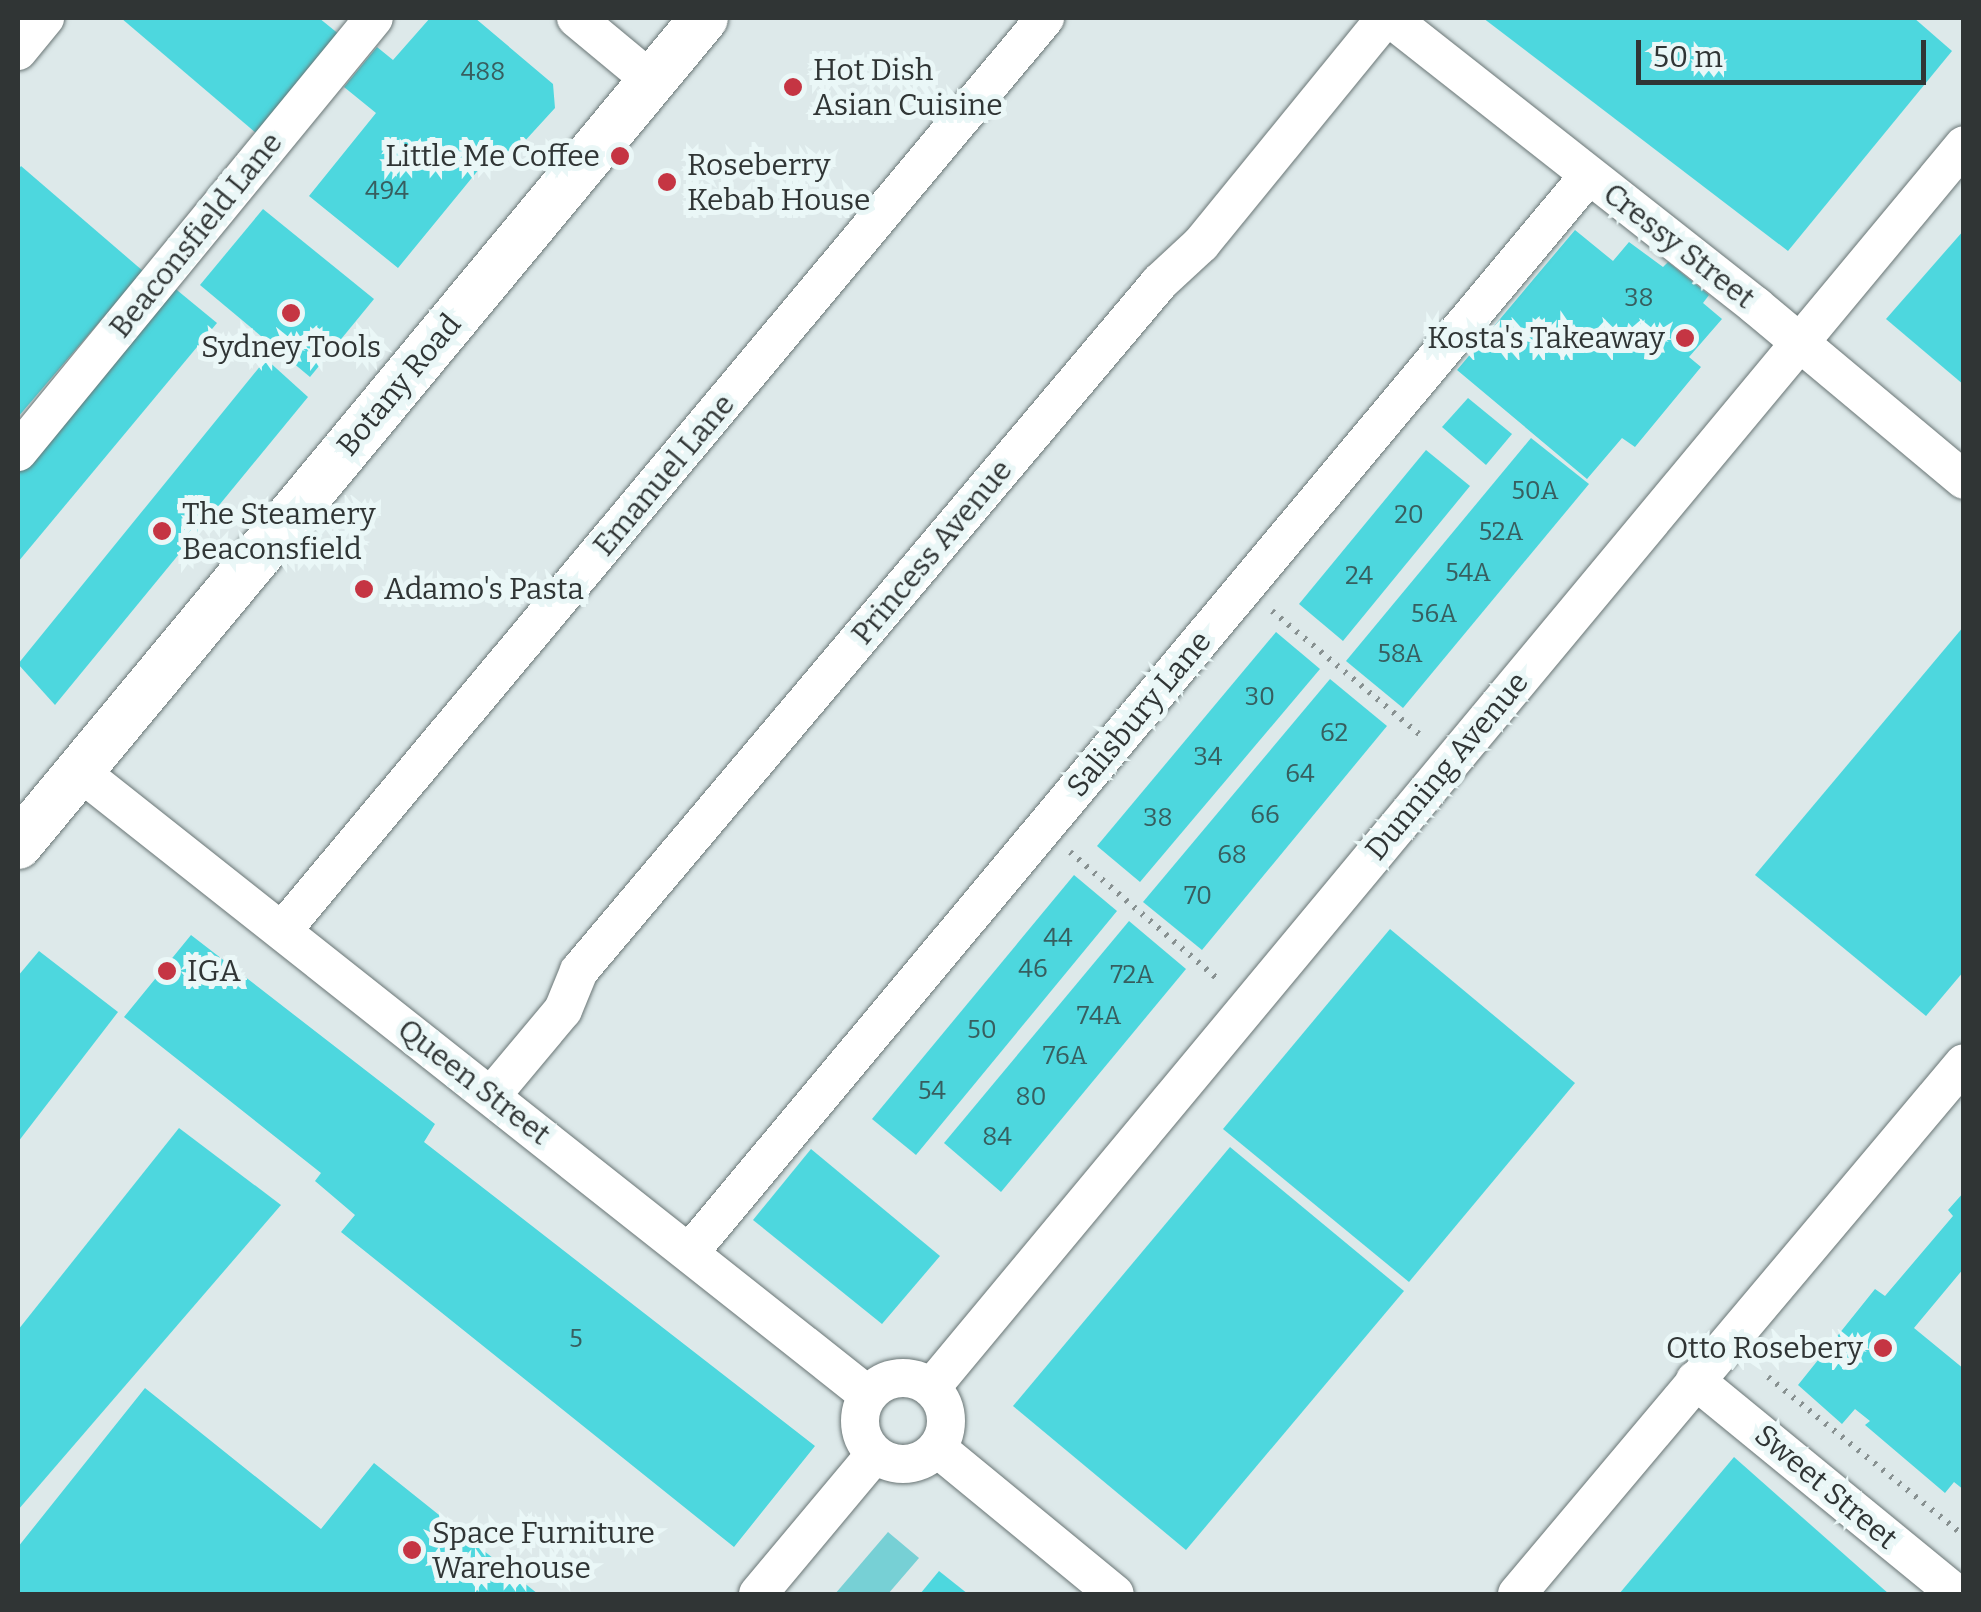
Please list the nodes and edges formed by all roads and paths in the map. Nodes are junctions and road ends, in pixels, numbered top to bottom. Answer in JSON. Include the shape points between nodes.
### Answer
{"nodes":[{"id":1,"x":46,"y":18,"type":"edge"},
{"id":2,"x":374,"y":18,"type":"edge"},
{"id":3,"x":576,"y":18,"type":"edge"},
{"id":4,"x":704,"y":18,"type":"edge"},
{"id":5,"x":1045,"y":18,"type":"edge"},
{"id":6,"x":1387,"y":18,"type":"edge"},
{"id":7,"x":18,"y":51,"type":"edge"},
{"id":8,"x":652,"y":81,"type":"junction"},
{"id":9,"x":1964,"y":145,"type":"edge"},
{"id":10,"x":1589,"y":175,"type":"junction"},
{"id":11,"x":1799,"y":343,"type":"junction"},
{"id":12,"x":18,"y":452,"type":"edge"},
{"id":13,"x":1964,"y":480,"type":"edge"},
{"id":14,"x":1244,"y":588,"type":"junction"},
{"id":15,"x":1452,"y":761,"type":"junction"},
{"id":16,"x":79,"y":771,"type":"junction"},
{"id":17,"x":1043,"y":828,"type":"junction"},
{"id":18,"x":18,"y":844,"type":"edge"},
{"id":19,"x":282,"y":931,"type":"junction"},
{"id":20,"x":1249,"y":1006,"type":"junction"},
{"id":21,"x":1964,"y":1063,"type":"edge"},
{"id":22,"x":491,"y":1096,"type":"junction"},
{"id":23,"x":689,"y":1252,"type":"junction"},
{"id":24,"x":1768,"y":1376,"type":"dead end"},
{"id":25,"x":1695,"y":1380,"type":"junction"},
{"id":26,"x":932,"y":1388,"type":"junction"},
{"id":27,"x":868,"y":1394,"type":"junction"},
{"id":28,"x":937,"y":1448,"type":"junction"},
{"id":29,"x":876,"y":1454,"type":"junction"},
{"id":30,"x":1964,"y":1536,"type":"edge"},
{"id":31,"x":758,"y":1594,"type":"edge"},
{"id":32,"x":1115,"y":1594,"type":"edge"},
{"id":33,"x":1517,"y":1594,"type":"edge"},
{"id":34,"x":1956,"y":1594,"type":"edge"}],
"edges":[{"from":1,"to":7,"type":"street"},
{"from":2,"to":12,"type":"street","name":"Beaconsfield Lane"},
{"from":3,"to":8,"type":"street"},
{"from":4,"to":8,"type":"main road","name":"Botany Road"},
{"from":5,"to":19,"type":"street","name":"Emanuel Lane"},
{"from":6,"to":10,"type":"street","name":"Cressy Street"},
{"from":6,"to":22,"type":"street","name":"Princess Avenue","via":[[579,971],[563,1010]]},
{"from":8,"to":16,"type":"main road","name":"Botany Road"},
{"from":9,"to":11,"type":"street","name":"Dunning Avenue"},
{"from":10,"to":11,"type":"street","name":"Cressy Street"},
{"from":10,"to":14,"type":"street","name":"Salisbury Lane"},
{"from":11,"to":13,"type":"street","name":"Cressy Street"},
{"from":11,"to":15,"type":"street","name":"Dunning Avenue"},
{"from":14,"to":15,"type":"path"},
{"from":14,"to":17,"type":"street","name":"Salisbury Lane"},
{"from":15,"to":20,"type":"street","name":"Dunning Avenue"},
{"from":16,"to":18,"type":"main road","name":"Botany Road"},
{"from":16,"to":19,"type":"street","name":"Queen Street"},
{"from":17,"to":20,"type":"path"},
{"from":17,"to":23,"type":"street","name":"Salisbury Lane"},
{"from":19,"to":22,"type":"street","name":"Queen Street"},
{"from":20,"to":26,"type":"street","name":"Dunning Avenue"},
{"from":21,"to":25,"type":"street"},
{"from":22,"to":23,"type":"street","name":"Queen Street"},
{"from":23,"to":27,"type":"street","name":"Queen Street"},
{"from":24,"to":30,"type":"path"},
{"from":25,"to":33,"type":"street"},
{"from":25,"to":34,"type":"street","name":"Sweet Street"},
{"from":26,"to":27,"type":"street","via":[[899,1378]]},
{"from":26,"to":28,"type":"street","via":[[945,1410]]},
{"from":27,"to":29,"type":"street","via":[[861,1432]]},
{"from":28,"to":29,"type":"street","via":[[908,1464]]},
{"from":28,"to":32,"type":"street"},
{"from":29,"to":31,"type":"street"}]}
